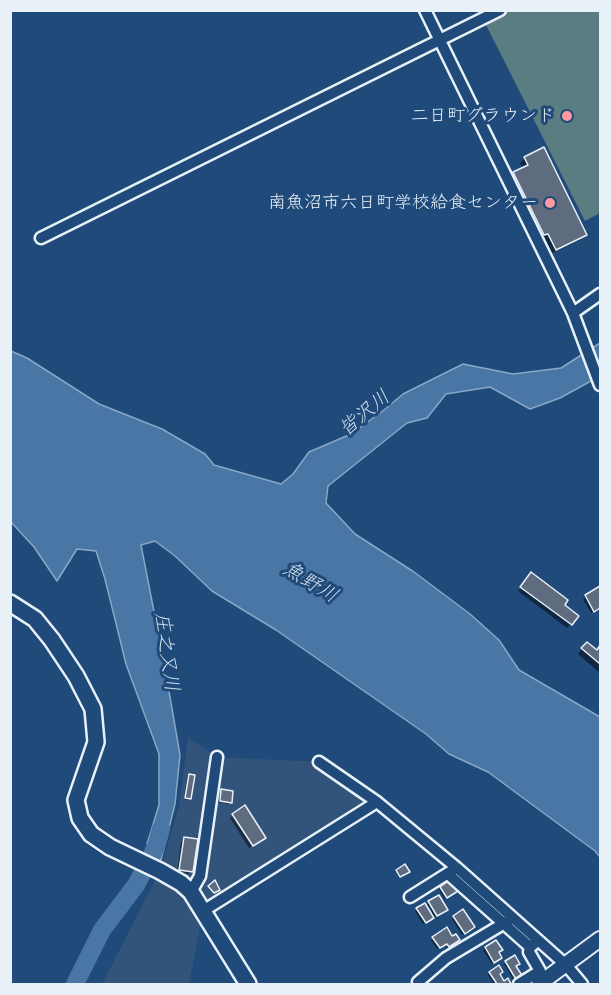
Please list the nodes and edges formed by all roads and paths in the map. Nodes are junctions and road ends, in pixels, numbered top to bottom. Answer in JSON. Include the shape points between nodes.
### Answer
{"nodes":[{"id":1,"x":425,"y":10,"type":"edge"},
{"id":2,"x":500,"y":10,"type":"edge"},
{"id":3,"x":440,"y":40,"type":"junction"},
{"id":4,"x":41,"y":238,"type":"dead end"},
{"id":5,"x":600,"y":294,"type":"edge"},
{"id":6,"x":573,"y":313,"type":"junction"},
{"id":7,"x":600,"y":385,"type":"edge"},
{"id":8,"x":10,"y":603,"type":"edge"},
{"id":9,"x":217,"y":757,"type":"dead end"},
{"id":10,"x":319,"y":762,"type":"dead end"},
{"id":11,"x":377,"y":802,"type":"junction"},
{"id":12,"x":452,"y":871,"type":"junction"},
{"id":13,"x":191,"y":892,"type":"junction"},
{"id":14,"x":410,"y":897,"type":"dead end"},
{"id":15,"x":203,"y":911,"type":"junction"},
{"id":16,"x":508,"y":921,"type":"junction"},
{"id":17,"x":600,"y":939,"type":"edge"},
{"id":18,"x":534,"y":944,"type":"junction"},
{"id":19,"x":566,"y":965,"type":"junction"},
{"id":20,"x":418,"y":982,"type":"dead end"},
{"id":21,"x":248,"y":984,"type":"edge"},
{"id":22,"x":519,"y":984,"type":"edge"},
{"id":23,"x":539,"y":984,"type":"edge"},
{"id":24,"x":582,"y":984,"type":"edge"}],
"edges":[{"from":1,"to":3,"type":"street"},
{"from":2,"to":3,"type":"street"},
{"from":3,"to":4,"type":"street"},
{"from":3,"to":6,"type":"street"},
{"from":5,"to":6,"type":"street"},
{"from":6,"to":7,"type":"street"},
{"from":8,"to":13,"type":"main road","via":[[34,619],[52,640],[93,709],[96,742],[76,800],[80,818],[91,834]]},
{"from":9,"to":13,"type":"street","via":[[200,876]]},
{"from":10,"to":11,"type":"street"},
{"from":11,"to":12,"type":"street"},
{"from":11,"to":15,"type":"street"},
{"from":12,"to":14,"type":"street"},
{"from":12,"to":16,"type":"street"},
{"from":13,"to":15,"type":"main road"},
{"from":15,"to":21,"type":"main road"},
{"from":16,"to":18,"type":"street"},
{"from":16,"to":20,"type":"street","via":[[446,958]]},
{"from":17,"to":19,"type":"street"},
{"from":18,"to":19,"type":"street"},
{"from":18,"to":22,"type":"street","via":[[529,952],[540,971]]},
{"from":19,"to":23,"type":"street"},
{"from":19,"to":24,"type":"street"}]}
